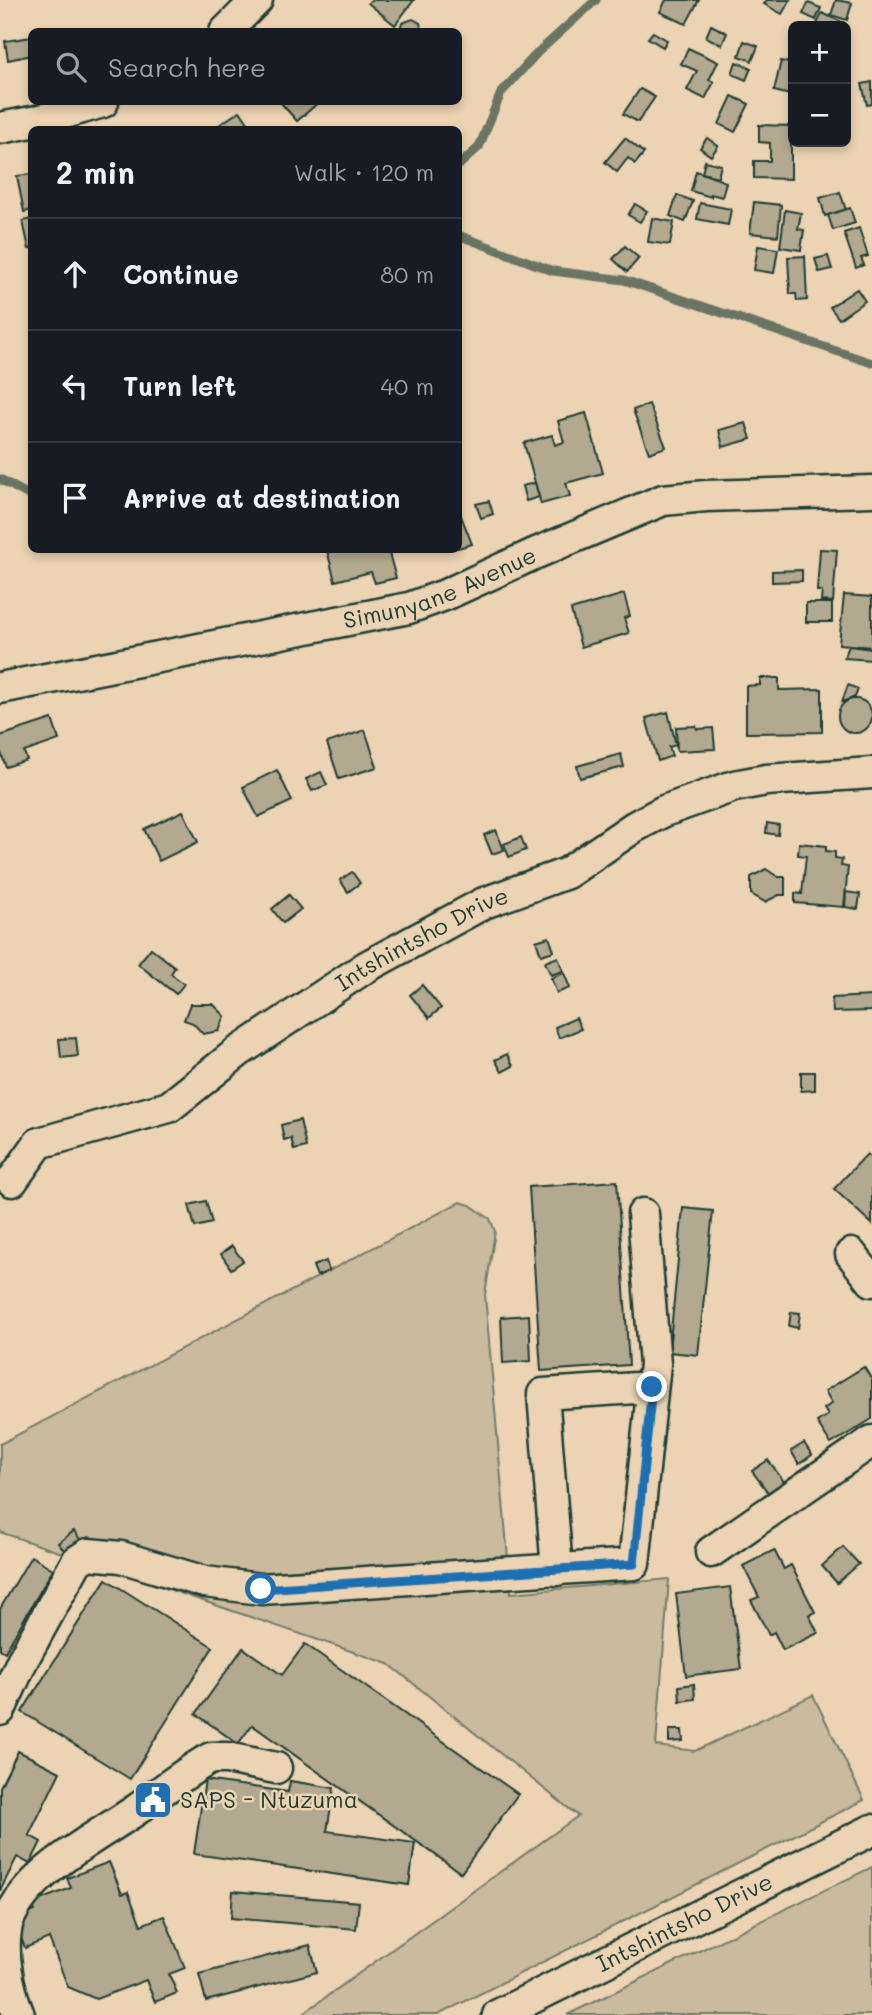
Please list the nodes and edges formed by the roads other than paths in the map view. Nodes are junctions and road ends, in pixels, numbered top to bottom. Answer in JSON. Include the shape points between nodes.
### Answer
{"nodes":[{"id":1,"x":257,"y":0,"type":"edge"},
{"id":2,"x":229,"y":28,"type":"edge"},
{"id":3,"x":93,"y":105,"type":"edge"},
{"id":4,"x":0,"y":128,"type":"edge"},
{"id":5,"x":872,"y":492,"type":"edge"},
{"id":6,"x":0,"y":688,"type":"edge"},
{"id":7,"x":872,"y":773,"type":"edge"},
{"id":8,"x":12,"y":1181,"type":"dead end"},
{"id":9,"x":643,"y":1214,"type":"dead end"},
{"id":10,"x":850,"y":1254,"type":"dead end"},
{"id":11,"x":872,"y":1281,"type":"edge"},
{"id":12,"x":652,"y":1387,"type":"junction"},
{"id":13,"x":872,"y":1441,"type":"edge"},
{"id":14,"x":711,"y":1552,"type":"dead end"},
{"id":15,"x":558,"y":1570,"type":"junction"},
{"id":16,"x":0,"y":1710,"type":"edge"},
{"id":17,"x":276,"y":1768,"type":"dead end"},
{"id":18,"x":872,"y":1830,"type":"edge"},
{"id":19,"x":19,"y":2015,"type":"edge"},
{"id":20,"x":498,"y":2015,"type":"edge"}],
"edges":[{"from":1,"to":2,"type":"street"},
{"from":3,"to":4,"type":"street"},
{"from":5,"to":6,"type":"street","name":"Simunyane Avenue","via":[[663,500],[409,608]]},
{"from":7,"to":8,"type":"street","name":"Intshintsho Drive","via":[[766,780],[734,786],[664,811],[567,873],[484,903],[366,967],[238,1052],[169,1107],[39,1143]]},
{"from":9,"to":12,"type":"street","via":[[655,1364]]},
{"from":10,"to":11,"type":"street"},
{"from":12,"to":15,"type":"street","via":[[634,1564]]},
{"from":12,"to":15,"type":"street","via":[[543,1394]]},
{"from":13,"to":14,"type":"street"},
{"from":15,"to":16,"type":"street","via":[[261,1589],[205,1583],[121,1558],[88,1554],[77,1561]]},
{"from":17,"to":19,"type":"street","via":[[211,1758],[35,1882],[7,1924],[6,1982]]},
{"from":18,"to":20,"type":"street","name":"Intshintsho Drive"}]}
